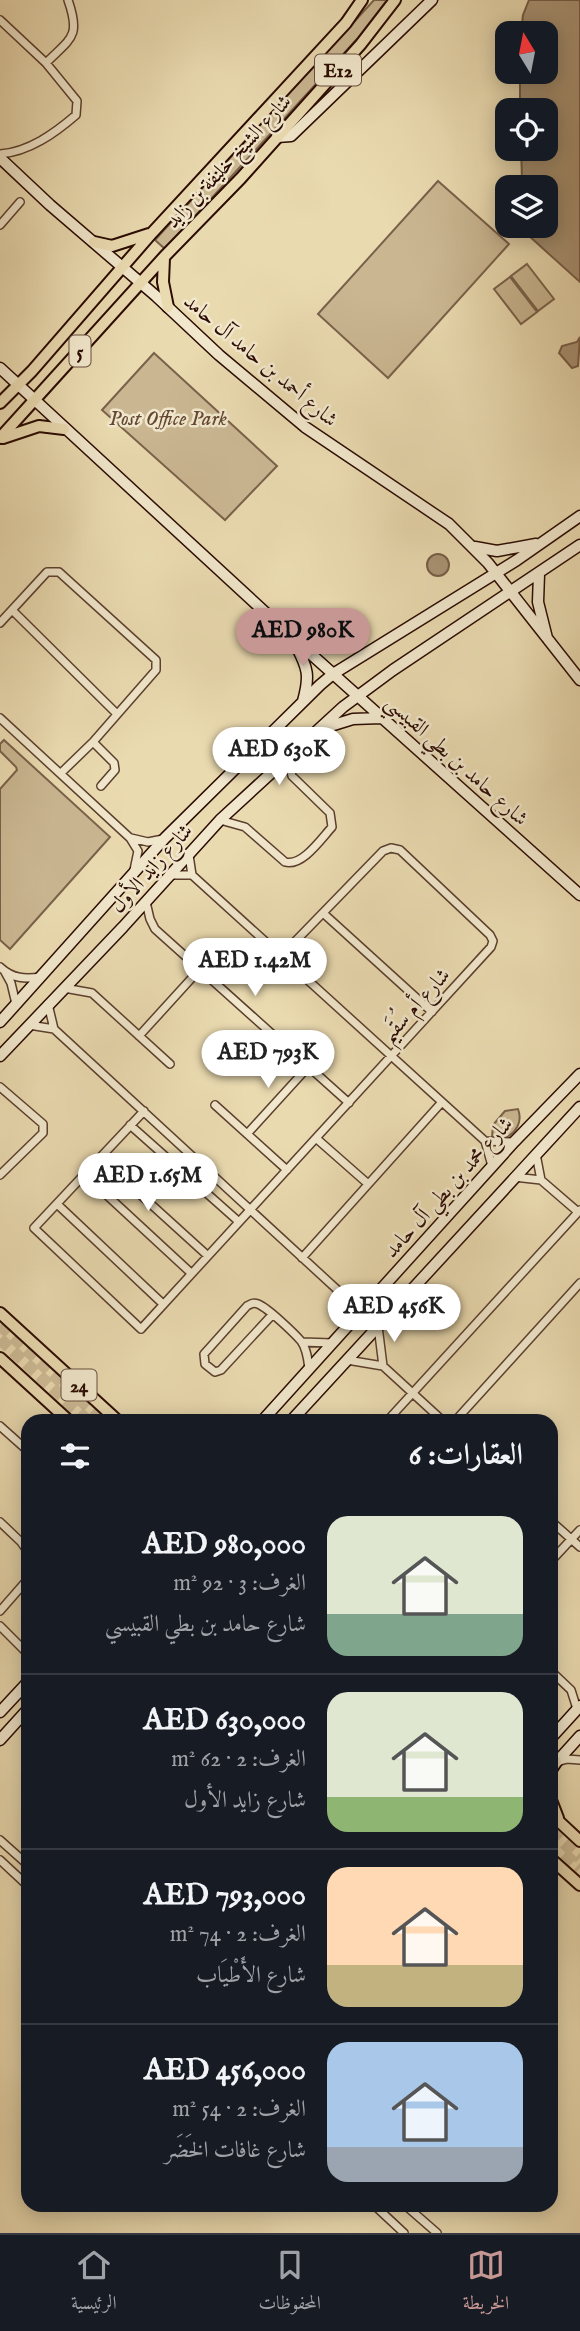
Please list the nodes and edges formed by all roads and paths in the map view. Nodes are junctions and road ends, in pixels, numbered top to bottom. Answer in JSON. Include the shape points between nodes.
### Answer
{"nodes":[{"id":1,"x":68,"y":0,"type":"edge"},
{"id":2,"x":362,"y":0,"type":"edge"},
{"id":3,"x":395,"y":0,"type":"edge"},
{"id":4,"x":432,"y":0,"type":"edge"},
{"id":5,"x":0,"y":20,"type":"edge"},
{"id":6,"x":46,"y":63,"type":"junction"},
{"id":7,"x":277,"y":136,"type":"junction"},
{"id":8,"x":0,"y":156,"type":"edge"},
{"id":9,"x":20,"y":202,"type":"dead end"},
{"id":10,"x":0,"y":225,"type":"edge"},
{"id":11,"x":152,"y":233,"type":"junction"},
{"id":12,"x":94,"y":242,"type":"junction"},
{"id":13,"x":164,"y":257,"type":"junction"},
{"id":14,"x":123,"y":267,"type":"junction"},
{"id":15,"x":141,"y":282,"type":"junction"},
{"id":16,"x":168,"y":307,"type":"junction"},
{"id":17,"x":0,"y":368,"type":"edge"},
{"id":18,"x":18,"y":384,"type":"junction"},
{"id":19,"x":34,"y":400,"type":"junction"},
{"id":20,"x":0,"y":402,"type":"edge"},
{"id":21,"x":64,"y":429,"type":"junction"},
{"id":22,"x":0,"y":439,"type":"edge"},
{"id":23,"x":580,"y":516,"type":"edge"},
{"id":24,"x":543,"y":542,"type":"junction"},
{"id":25,"x":580,"y":545,"type":"edge"},
{"id":26,"x":472,"y":546,"type":"junction"},
{"id":27,"x":496,"y":573,"type":"junction"},
{"id":28,"x":539,"y":574,"type":"junction"},
{"id":29,"x":509,"y":593,"type":"junction"},
{"id":30,"x":12,"y":610,"type":"junction"},
{"id":31,"x":0,"y":623,"type":"edge"},
{"id":32,"x":293,"y":638,"type":"junction"},
{"id":33,"x":548,"y":642,"type":"junction"},
{"id":34,"x":333,"y":674,"type":"junction"},
{"id":35,"x":580,"y":680,"type":"edge"},
{"id":36,"x":356,"y":695,"type":"junction"},
{"id":37,"x":303,"y":701,"type":"junction"},
{"id":38,"x":117,"y":714,"type":"junction"},
{"id":39,"x":0,"y":718,"type":"edge"},
{"id":40,"x":381,"y":719,"type":"junction"},
{"id":41,"x":317,"y":731,"type":"junction"},
{"id":42,"x":93,"y":741,"type":"junction"},
{"id":43,"x":288,"y":758,"type":"junction"},
{"id":44,"x":61,"y":773,"type":"junction"},
{"id":45,"x":101,"y":786,"type":"dead end"},
{"id":46,"x":220,"y":820,"type":"junction"},
{"id":47,"x":130,"y":838,"type":"junction"},
{"id":48,"x":165,"y":838,"type":"junction"},
{"id":49,"x":189,"y":855,"type":"junction"},
{"id":50,"x":134,"y":872,"type":"junction"},
{"id":51,"x":169,"y":875,"type":"junction"},
{"id":52,"x":192,"y":875,"type":"junction"},
{"id":53,"x":580,"y":895,"type":"edge"},
{"id":54,"x":146,"y":902,"type":"junction"},
{"id":55,"x":323,"y":914,"type":"junction"},
{"id":56,"x":281,"y":956,"type":"junction"},
{"id":57,"x":2,"y":969,"type":"edge"},
{"id":58,"x":200,"y":969,"type":"junction"},
{"id":59,"x":42,"y":976,"type":"junction"},
{"id":60,"x":63,"y":988,"type":"junction"},
{"id":61,"x":16,"y":1004,"type":"junction"},
{"id":62,"x":48,"y":1004,"type":"junction"},
{"id":63,"x":432,"y":1012,"type":"junction"},
{"id":64,"x":0,"y":1021,"type":"edge"},
{"id":65,"x":28,"y":1025,"type":"junction"},
{"id":66,"x":54,"y":1029,"type":"junction"},
{"id":67,"x":139,"y":1036,"type":"junction"},
{"id":68,"x":0,"y":1056,"type":"edge"},
{"id":69,"x":391,"y":1057,"type":"junction"},
{"id":70,"x":170,"y":1063,"type":"dead end"},
{"id":71,"x":309,"y":1066,"type":"junction"},
{"id":72,"x":580,"y":1073,"type":"edge"},
{"id":73,"x":0,"y":1087,"type":"edge"},
{"id":74,"x":442,"y":1102,"type":"junction"},
{"id":75,"x":349,"y":1103,"type":"junction"},
{"id":76,"x":215,"y":1105,"type":"dead end"},
{"id":77,"x":580,"y":1107,"type":"edge"},
{"id":78,"x":144,"y":1111,"type":"junction"},
{"id":79,"x":130,"y":1125,"type":"junction"},
{"id":80,"x":247,"y":1134,"type":"junction"},
{"id":81,"x":317,"y":1139,"type":"junction"},
{"id":82,"x":485,"y":1141,"type":"junction"},
{"id":83,"x":514,"y":1142,"type":"junction"},
{"id":84,"x":536,"y":1154,"type":"junction"},
{"id":85,"x":100,"y":1158,"type":"junction"},
{"id":86,"x":492,"y":1167,"type":"junction"},
{"id":87,"x":287,"y":1170,"type":"junction"},
{"id":88,"x":0,"y":1175,"type":"edge"},
{"id":89,"x":85,"y":1175,"type":"junction"},
{"id":90,"x":514,"y":1177,"type":"junction"},
{"id":91,"x":541,"y":1180,"type":"junction"},
{"id":92,"x":367,"y":1183,"type":"junction"},
{"id":93,"x":57,"y":1204,"type":"junction"},
{"id":94,"x":251,"y":1209,"type":"junction"},
{"id":95,"x":579,"y":1211,"type":"edge"},
{"id":96,"x":239,"y":1221,"type":"junction"},
{"id":97,"x":208,"y":1255,"type":"junction"},
{"id":98,"x":302,"y":1258,"type":"junction"},
{"id":99,"x":191,"y":1273,"type":"junction"},
{"id":100,"x":580,"y":1283,"type":"edge"},
{"id":101,"x":344,"y":1296,"type":"junction"},
{"id":102,"x":370,"y":1301,"type":"junction"},
{"id":103,"x":163,"y":1304,"type":"junction"},
{"id":104,"x":0,"y":1313,"type":"edge"},
{"id":105,"x":272,"y":1315,"type":"junction"},
{"id":106,"x":352,"y":1322,"type":"junction"},
{"id":107,"x":378,"y":1326,"type":"junction"},
{"id":108,"x":302,"y":1342,"type":"junction"},
{"id":109,"x":332,"y":1343,"type":"junction"},
{"id":110,"x":0,"y":1358,"type":"edge"},
{"id":111,"x":347,"y":1360,"type":"junction"},
{"id":112,"x":383,"y":1366,"type":"junction"},
{"id":113,"x":309,"y":1369,"type":"junction"},
{"id":114,"x":413,"y":1393,"type":"junction"},
{"id":115,"x":61,"y":1414,"type":"edge"},
{"id":116,"x":110,"y":1414,"type":"edge"},
{"id":117,"x":268,"y":1414,"type":"edge"},
{"id":118,"x":298,"y":1414,"type":"edge"},
{"id":119,"x":394,"y":1414,"type":"edge"},
{"id":120,"x":436,"y":1414,"type":"edge"},
{"id":121,"x":461,"y":1414,"type":"edge"},
{"id":122,"x":0,"y":1426,"type":"edge"},
{"id":123,"x":21,"y":1445,"type":"edge"},
{"id":124,"x":0,"y":1522,"type":"edge"},
{"id":125,"x":558,"y":1527,"type":"edge"},
{"id":126,"x":580,"y":1530,"type":"edge"},
{"id":127,"x":572,"y":1539,"type":"junction"},
{"id":128,"x":21,"y":1542,"type":"edge"},
{"id":129,"x":580,"y":1547,"type":"edge"},
{"id":130,"x":558,"y":1554,"type":"edge"},
{"id":131,"x":21,"y":1587,"type":"edge"},
{"id":132,"x":0,"y":1611,"type":"edge"},
{"id":133,"x":0,"y":1626,"type":"edge"},
{"id":134,"x":21,"y":1645,"type":"edge"},
{"id":135,"x":558,"y":1676,"type":"edge"},
{"id":136,"x":21,"y":1690,"type":"edge"},
{"id":137,"x":576,"y":1690,"type":"edge"},
{"id":138,"x":578,"y":1708,"type":"edge"},
{"id":139,"x":0,"y":1712,"type":"edge"},
{"id":140,"x":21,"y":1717,"type":"edge"},
{"id":141,"x":558,"y":1730,"type":"edge"},
{"id":142,"x":580,"y":1736,"type":"edge"},
{"id":143,"x":0,"y":1740,"type":"edge"},
{"id":144,"x":580,"y":1759,"type":"edge"},
{"id":145,"x":558,"y":1761,"type":"edge"},
{"id":146,"x":558,"y":1764,"type":"edge"},
{"id":147,"x":558,"y":1821,"type":"edge"},
{"id":148,"x":0,"y":1840,"type":"edge"},
{"id":149,"x":580,"y":1841,"type":"edge"},
{"id":150,"x":21,"y":1859,"type":"edge"},
{"id":151,"x":0,"y":1860,"type":"edge"},
{"id":152,"x":558,"y":1865,"type":"edge"},
{"id":153,"x":21,"y":1880,"type":"edge"},
{"id":154,"x":580,"y":1885,"type":"edge"},
{"id":155,"x":382,"y":2212,"type":"edge"},
{"id":156,"x":413,"y":2212,"type":"edge"},
{"id":157,"x":404,"y":2233,"type":"edge"},
{"id":158,"x":437,"y":2233,"type":"edge"}],
"edges":[{"from":1,"to":6,"type":"street","via":[[75,21],[73,36]]},
{"from":2,"to":11,"type":"main road","name":"شارع الشيخ خليفة بن زايد","via":[[346,23]]},
{"from":3,"to":7,"type":"main road","name":"شارع الشيخ خليفة بن زايد","number":"E12"},
{"from":4,"to":7,"type":"main road","via":[[291,136]]},
{"from":5,"to":6,"type":"street"},
{"from":6,"to":8,"type":"street","via":[[77,101],[76,115],[22,150]]},
{"from":7,"to":13,"type":"main road","name":"شارع الشيخ خليفة بن زايد"},
{"from":8,"to":12,"type":"main road","name":"شارع أحمد بن حامد آل حامد"},
{"from":9,"to":10,"type":"street"},
{"from":11,"to":12,"type":"main road","via":[[112,246]]},
{"from":11,"to":14,"type":"main road","name":"شارع الشيخ خليفة بن زايد"},
{"from":12,"to":14,"type":"main road","name":"شارع أحمد بن حامد آل حامد"},
{"from":13,"to":15,"type":"main road","name":"شارع الشيخ خليفة بن زايد"},
{"from":13,"to":16,"type":"main road"},
{"from":14,"to":15,"type":"main road","name":"شارع أحمد بن حامد آل حامد"},
{"from":14,"to":18,"type":"main road","number":"5"},
{"from":15,"to":16,"type":"main road","name":"شارع أحمد بن حامد آل حامد"},
{"from":15,"to":19,"type":"main road","number":"5"},
{"from":16,"to":26,"type":"main road","name":"شارع أحمد بن حامد آل حامد","via":[[305,427],[427,507]]},
{"from":17,"to":18,"type":"main road","name":"شارع حامد بن بطي القبيسي"},
{"from":18,"to":19,"type":"main road","name":"شارع حامد بن بطي القبيسي"},
{"from":18,"to":20,"type":"main road","number":"5"},
{"from":19,"to":21,"type":"main road","name":"شارع حامد بن بطي القبيسي"},
{"from":19,"to":22,"type":"main road","number":"5"},
{"from":21,"to":22,"type":"main road","via":[[32,428]]},
{"from":21,"to":32,"type":"main road","name":"شارع حامد بن بطي القبيسي"},
{"from":23,"to":24,"type":"main road","name":"شارع زايد الأول"},
{"from":24,"to":26,"type":"main road","via":[[496,551]]},
{"from":24,"to":27,"type":"main road","name":"شارع زايد الأول"},
{"from":25,"to":28,"type":"main road","name":"شارع زايد الأول"},
{"from":26,"to":27,"type":"main road","name":"شارع أحمد بن حامد آل حامد"},
{"from":27,"to":29,"type":"main road","name":"شارع أحمد بن حامد آل حامد"},
{"from":27,"to":34,"type":"main road","name":"شارع زايد الأول"},
{"from":28,"to":29,"type":"main road","name":"شارع زايد الأول"},
{"from":28,"to":33,"type":"main road","via":[[538,602]]},
{"from":29,"to":33,"type":"main road","name":"شارع أحمد بن حامد آل حامد"},
{"from":29,"to":36,"type":"main road","name":"شارع زايد الأول"},
{"from":30,"to":31,"type":"street"},
{"from":30,"to":38,"type":"street"},
{"from":30,"to":38,"type":"street","via":[[47,572],[59,572],[156,660],[156,670]]},
{"from":32,"to":34,"type":"main road","name":"شارع حامد بن بطي القبيسي"},
{"from":32,"to":37,"type":"main road","via":[[307,670]]},
{"from":33,"to":35,"type":"main road","name":"شارع أحمد بن حامد آل حامد"},
{"from":34,"to":36,"type":"main road","name":"شارع حامد بن بطي القبيسي"},
{"from":34,"to":37,"type":"main road","name":"شارع زايد الأول"},
{"from":36,"to":40,"type":"main road","name":"شارع حامد بن بطي القبيسي"},
{"from":36,"to":41,"type":"main road","name":"شارع زايد الأول"},
{"from":37,"to":48,"type":"main road","name":"شارع زايد الأول"},
{"from":38,"to":42,"type":"street"},
{"from":39,"to":44,"type":"street"},
{"from":40,"to":41,"type":"main road","via":[[353,719]]},
{"from":40,"to":53,"type":"main road","name":"شارع حامد بن بطي القبيسي"},
{"from":41,"to":43,"type":"main road","name":"شارع زايد الأول"},
{"from":42,"to":44,"type":"street"},
{"from":42,"to":45,"type":"street","via":[[114,763],[115,770]]},
{"from":43,"to":46,"type":"main road","name":"شارع زايد الأول"},
{"from":43,"to":46,"type":"street","via":[[292,776],[330,813],[332,827],[299,861],[285,862],[245,827]]},
{"from":44,"to":47,"type":"street"},
{"from":46,"to":49,"type":"main road","name":"شارع زايد الأول"},
{"from":47,"to":48,"type":"street","via":[[148,842]]},
{"from":47,"to":50,"type":"street","via":[[138,851]]},
{"from":48,"to":50,"type":"main road","name":"شارع زايد الأول"},
{"from":49,"to":51,"type":"main road","name":"شارع زايد الأول"},
{"from":49,"to":52,"type":"street"},
{"from":50,"to":59,"type":"main road","name":"شارع زايد الأول"},
{"from":51,"to":52,"type":"street"},
{"from":51,"to":54,"type":"main road","name":"شارع زايد الأول"},
{"from":52,"to":56,"type":"street"},
{"from":54,"to":58,"type":"street","via":[[155,929]]},
{"from":54,"to":60,"type":"main road","name":"شارع زايد الأول"},
{"from":55,"to":56,"type":"street","name":"شارع أم سُقَيم"},
{"from":55,"to":63,"type":"street"},
{"from":55,"to":63,"type":"street","name":"شارع أم سُقَيم","via":[[383,851],[400,850],[493,941]]},
{"from":56,"to":69,"type":"street"},
{"from":57,"to":59,"type":"street","via":[[26,979]]},
{"from":57,"to":61,"type":"street"},
{"from":58,"to":67,"type":"street"},
{"from":58,"to":71,"type":"street"},
{"from":59,"to":61,"type":"main road","name":"شارع زايد الأول"},
{"from":60,"to":62,"type":"main road","name":"شارع زايد الأول"},
{"from":60,"to":67,"type":"street","via":[[92,993]]},
{"from":61,"to":64,"type":"main road","name":"شارع زايد الأول"},
{"from":62,"to":65,"type":"main road","name":"شارع زايد الأول"},
{"from":62,"to":66,"type":"street"},
{"from":63,"to":69,"type":"street","name":"شارع أم سُقَيم"},
{"from":65,"to":66,"type":"street"},
{"from":65,"to":68,"type":"main road","name":"شارع زايد الأول"},
{"from":66,"to":78,"type":"street"},
{"from":67,"to":70,"type":"street"},
{"from":69,"to":74,"type":"street"},
{"from":69,"to":75,"type":"street","name":"شارع أم سُقَيم"},
{"from":71,"to":75,"type":"street"},
{"from":71,"to":80,"type":"street"},
{"from":72,"to":83,"type":"main road","name":"شارع محمد بن بطي آل حامد"},
{"from":73,"to":88,"type":"street","via":[[44,1128]]},
{"from":74,"to":82,"type":"street"},
{"from":74,"to":92,"type":"street"},
{"from":75,"to":81,"type":"street","name":"شارع أم سُقَيم"},
{"from":76,"to":80,"type":"street"},
{"from":77,"to":84,"type":"main road","name":"شارع محمد بن بطي آل حامد"},
{"from":78,"to":79,"type":"street","name":"شارع أم سُقَيم"},
{"from":78,"to":94,"type":"street"},
{"from":79,"to":85,"type":"street","name":"شارع أم سُقَيم"},
{"from":79,"to":96,"type":"street"},
{"from":80,"to":87,"type":"street"},
{"from":81,"to":87,"type":"street","name":"شارع أم سُقَيم"},
{"from":81,"to":92,"type":"street"},
{"from":82,"to":83,"type":"street"},
{"from":82,"to":86,"type":"street"},
{"from":83,"to":86,"type":"main road","name":"شارع محمد بن بطي آل حامد"},
{"from":84,"to":90,"type":"main road","name":"شارع محمد بن بطي آل حامد"},
{"from":84,"to":91,"type":"street"},
{"from":85,"to":89,"type":"street","name":"شارع أم سُقَيم"},
{"from":85,"to":97,"type":"street"},
{"from":86,"to":102,"type":"main road","name":"شارع محمد بن بطي آل حامد"},
{"from":87,"to":94,"type":"street","name":"شارع أم سُقَيم"},
{"from":89,"to":93,"type":"street","name":"شارع أم سُقَيم"},
{"from":89,"to":99,"type":"street"},
{"from":90,"to":91,"type":"street"},
{"from":90,"to":107,"type":"main road","name":"شارع محمد بن بطي آل حامد"},
{"from":91,"to":95,"type":"street"},
{"from":92,"to":98,"type":"street"},
{"from":93,"to":103,"type":"street"},
{"from":93,"to":103,"type":"street","name":"شارع أم سُقَيم","via":[[34,1228],[53,1247],[141,1329]]},
{"from":94,"to":96,"type":"street","name":"شارع أم سُقَيم"},
{"from":94,"to":98,"type":"street"},
{"from":95,"to":114,"type":"street"},
{"from":96,"to":97,"type":"street","name":"شارع أم سُقَيم"},
{"from":97,"to":99,"type":"street","name":"شارع أم سُقَيم"},
{"from":98,"to":101,"type":"street"},
{"from":99,"to":103,"type":"street","name":"شارع أم سُقَيم"},
{"from":100,"to":121,"type":"street"},
{"from":101,"to":102,"type":"street"},
{"from":101,"to":106,"type":"street"},
{"from":102,"to":106,"type":"main road","name":"شارع محمد بن بطي آل حامد"},
{"from":104,"to":116,"type":"main road","number":"24"},
{"from":105,"to":105,"type":"street","via":[[258,1304],[247,1306],[204,1354],[205,1364],[215,1372],[221,1370]]},
{"from":105,"to":108,"type":"street"},
{"from":106,"to":109,"type":"main road","name":"شارع محمد بن بطي آل حامد"},
{"from":107,"to":111,"type":"main road","name":"شارع محمد بن بطي آل حامد"},
{"from":107,"to":112,"type":"street"},
{"from":108,"to":109,"type":"street"},
{"from":108,"to":113,"type":"street"},
{"from":109,"to":113,"type":"main road","name":"شارع محمد بن بطي آل حامد"},
{"from":110,"to":115,"type":"main road","number":"24"},
{"from":111,"to":112,"type":"street"},
{"from":111,"to":118,"type":"main road","name":"شارع محمد بن بطي آل حامد"},
{"from":112,"to":114,"type":"street"},
{"from":113,"to":117,"type":"main road","name":"شارع محمد بن بطي آل حامد"},
{"from":114,"to":119,"type":"street"},
{"from":114,"to":120,"type":"street"},
{"from":122,"to":123,"type":"street"},
{"from":124,"to":128,"type":"street"},
{"from":125,"to":127,"type":"street"},
{"from":126,"to":127,"type":"street"},
{"from":127,"to":129,"type":"street"},
{"from":127,"to":130,"type":"street"},
{"from":131,"to":132,"type":"street"},
{"from":133,"to":134,"type":"street"},
{"from":135,"to":137,"type":"street"},
{"from":136,"to":139,"type":"main road"},
{"from":137,"to":138,"type":"street"},
{"from":138,"to":141,"type":"main road"},
{"from":140,"to":143,"type":"main road"},
{"from":142,"to":145,"type":"main road"},
{"from":144,"to":146,"type":"street"},
{"from":147,"to":149,"type":"main road"},
{"from":148,"to":150,"type":"street"},
{"from":151,"to":153,"type":"street"},
{"from":152,"to":154,"type":"main road"},
{"from":155,"to":157,"type":"street"},
{"from":156,"to":158,"type":"street"}]}
